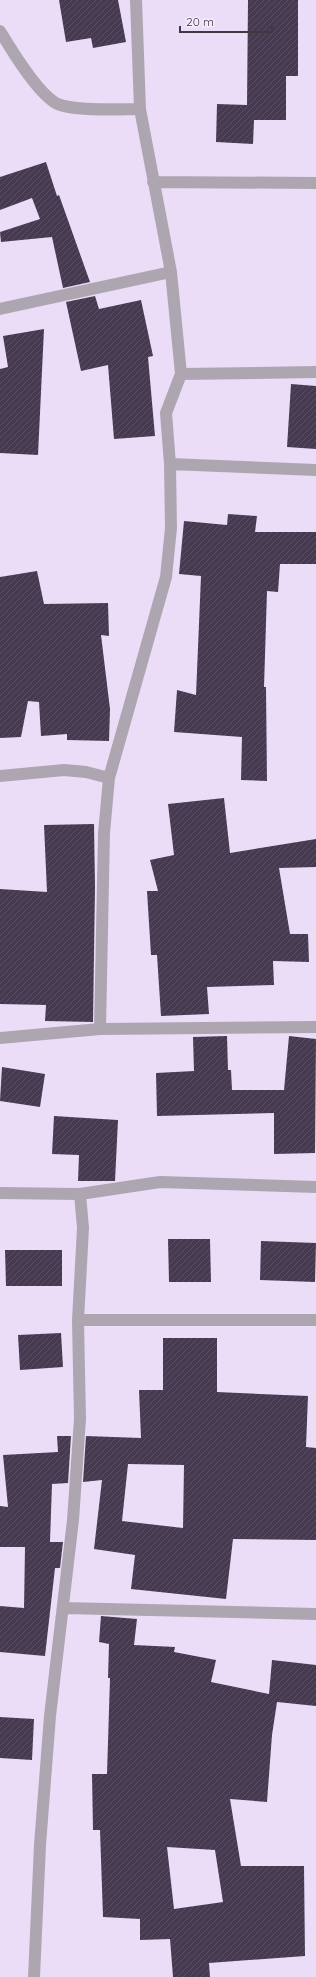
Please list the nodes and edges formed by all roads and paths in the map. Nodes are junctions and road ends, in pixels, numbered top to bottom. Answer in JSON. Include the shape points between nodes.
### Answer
{"nodes":[{"id":1,"x":136,"y":0,"type":"edge"},
{"id":2,"x":2,"y":38,"type":"edge"},
{"id":3,"x":140,"y":109,"type":"junction"},
{"id":4,"x":153,"y":182,"type":"junction"},
{"id":5,"x":316,"y":183,"type":"edge"},
{"id":6,"x":171,"y":272,"type":"junction"},
{"id":7,"x":0,"y":309,"type":"edge"},
{"id":8,"x":316,"y":372,"type":"edge"},
{"id":9,"x":181,"y":374,"type":"junction"},
{"id":10,"x":170,"y":464,"type":"junction"},
{"id":11,"x":316,"y":470,"type":"edge"},
{"id":12,"x":0,"y":776,"type":"edge"},
{"id":13,"x":109,"y":778,"type":"junction"},
{"id":14,"x":316,"y":1027,"type":"edge"},
{"id":15,"x":100,"y":1029,"type":"junction"},
{"id":16,"x":0,"y":1038,"type":"edge"},
{"id":17,"x":316,"y":1187,"type":"edge"},
{"id":18,"x":0,"y":1193,"type":"edge"},
{"id":19,"x":80,"y":1194,"type":"junction"},
{"id":20,"x":78,"y":1320,"type":"junction"},
{"id":21,"x":316,"y":1320,"type":"edge"},
{"id":22,"x":64,"y":1608,"type":"junction"},
{"id":23,"x":316,"y":1614,"type":"edge"},
{"id":24,"x":34,"y":1977,"type":"edge"}],
"edges":[{"from":1,"to":3,"type":"street"},
{"from":2,"to":3,"type":"street","via":[[36,84],[55,103],[68,107]]},
{"from":3,"to":4,"type":"street"},
{"from":4,"to":5,"type":"street"},
{"from":4,"to":6,"type":"street"},
{"from":6,"to":7,"type":"street"},
{"from":6,"to":9,"type":"street"},
{"from":8,"to":9,"type":"street"},
{"from":9,"to":10,"type":"street","via":[[166,413]]},
{"from":10,"to":11,"type":"street"},
{"from":10,"to":13,"type":"street","via":[[171,528],[166,577]]},
{"from":12,"to":13,"type":"street","via":[[64,770]]},
{"from":13,"to":15,"type":"street","via":[[104,833]]},
{"from":14,"to":15,"type":"street"},
{"from":15,"to":16,"type":"street"},
{"from":17,"to":19,"type":"street","via":[[160,1182]]},
{"from":18,"to":19,"type":"street"},
{"from":19,"to":20,"type":"street","via":[[83,1228]]},
{"from":20,"to":21,"type":"street"},
{"from":20,"to":22,"type":"street","via":[[80,1419]]},
{"from":22,"to":23,"type":"street"},
{"from":22,"to":24,"type":"street","via":[[50,1716],[40,1846]]}]}
